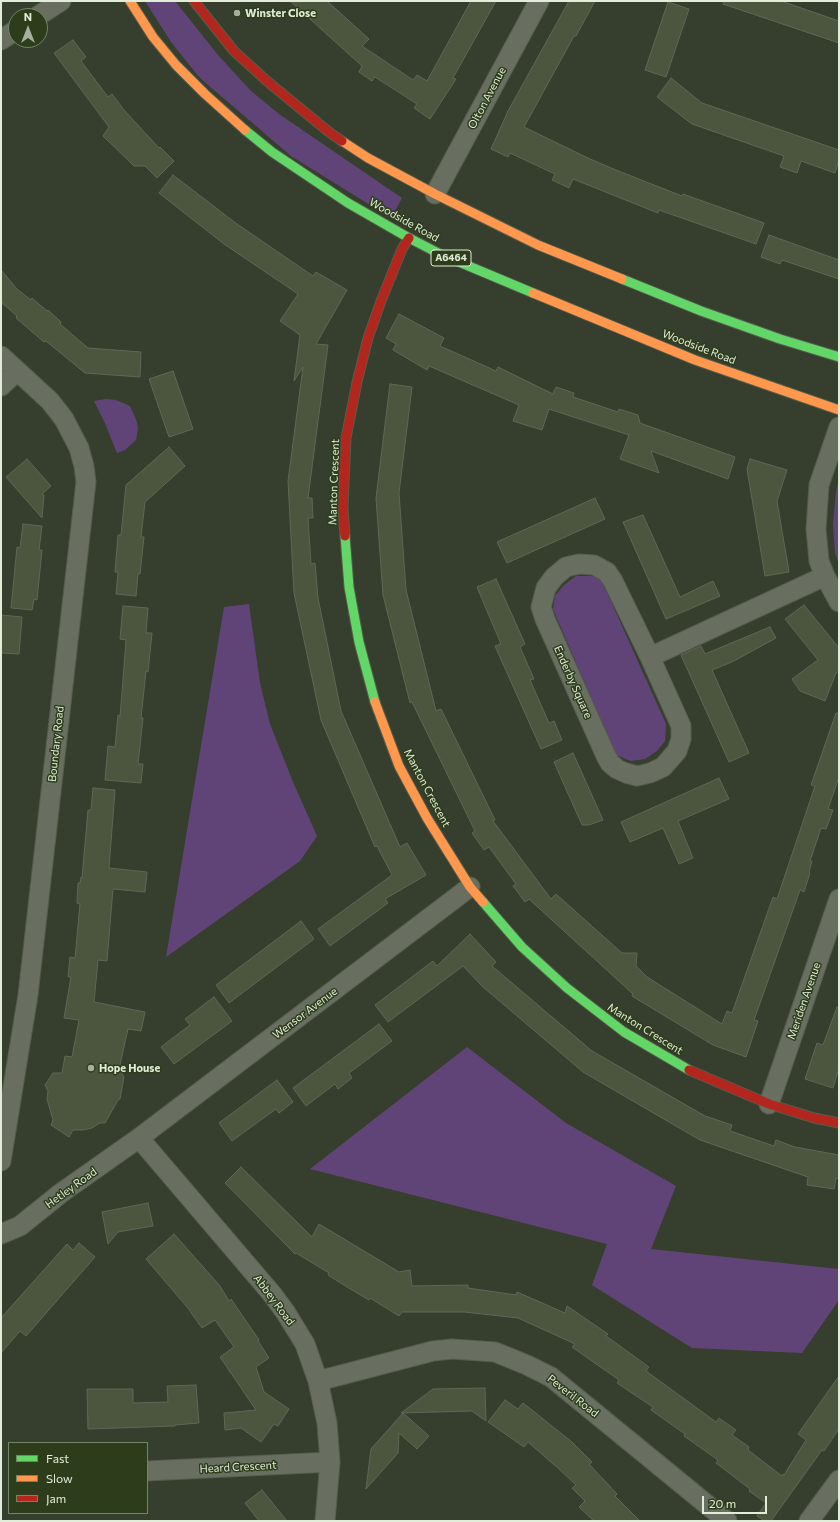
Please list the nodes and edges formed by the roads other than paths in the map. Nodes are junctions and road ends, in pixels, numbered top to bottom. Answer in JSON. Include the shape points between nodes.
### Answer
{"nodes":[{"id":1,"x":61,"y":1,"type":"edge"},
{"id":2,"x":130,"y":1,"type":"edge"},
{"id":3,"x":194,"y":1,"type":"edge"},
{"id":4,"x":539,"y":1,"type":"edge"},
{"id":5,"x":48,"y":9,"type":"edge"},
{"id":6,"x":435,"y":194,"type":"junction"},
{"id":7,"x":409,"y":238,"type":"junction"},
{"id":8,"x":1,"y":356,"type":"edge"},
{"id":9,"x":839,"y":357,"type":"edge"},
{"id":10,"x":17,"y":371,"type":"junction"},
{"id":11,"x":1,"y":386,"type":"edge"},
{"id":12,"x":839,"y":410,"type":"edge"},
{"id":13,"x":839,"y":427,"type":"edge"},
{"id":14,"x":825,"y":576,"type":"junction"},
{"id":15,"x":839,"y":602,"type":"edge"},
{"id":16,"x":650,"y":657,"type":"junction"},
{"id":17,"x":470,"y":887,"type":"junction"},
{"id":18,"x":839,"y":899,"type":"edge"},
{"id":19,"x":769,"y":1104,"type":"junction"},
{"id":20,"x":839,"y":1123,"type":"edge"},
{"id":21,"x":139,"y":1138,"type":"junction"},
{"id":22,"x":1,"y":1161,"type":"edge"},
{"id":23,"x":1,"y":1234,"type":"edge"},
{"id":24,"x":318,"y":1381,"type":"junction"},
{"id":25,"x":330,"y":1462,"type":"junction"},
{"id":26,"x":148,"y":1471,"type":"edge"},
{"id":27,"x":839,"y":1480,"type":"edge"},
{"id":28,"x":325,"y":1521,"type":"edge"},
{"id":29,"x":727,"y":1521,"type":"edge"},
{"id":30,"x":809,"y":1521,"type":"edge"}],
"edges":[{"from":1,"to":5,"type":"street"},
{"from":2,"to":7,"type":"main road","name":"Woodside Road","number":"A6464","via":[[153,37],[176,65],[243,128],[272,152],[348,203]]},
{"from":3,"to":6,"type":"main road","via":[[234,50],[268,82],[329,132],[368,158]]},
{"from":4,"to":6,"type":"street","name":"Olton Avenue"},
{"from":6,"to":9,"type":"main road","via":[[538,245],[620,279],[708,314]]},
{"from":7,"to":12,"type":"main road","name":"Woodside Road","number":"A6464","via":[[440,254],[696,360]]},
{"from":7,"to":17,"type":"main road","name":"Manton Crescent","via":[[402,249],[368,338],[346,438],[343,507],[349,587],[359,642],[374,699],[399,766],[427,818]]},
{"from":8,"to":10,"type":"street","name":"Boundary Road"},
{"from":10,"to":11,"type":"street"},
{"from":10,"to":22,"type":"street","name":"Boundary Road","via":[[50,401],[64,419],[79,448],[86,482],[28,995]]},
{"from":13,"to":14,"type":"street","via":[[819,485],[816,529],[819,560]]},
{"from":14,"to":15,"type":"street"},
{"from":14,"to":16,"type":"street"},
{"from":16,"to":16,"type":"street","name":"Enderby Square","via":[[680,726],[680,739],[677,751],[662,767],[637,776],[617,769],[610,763],[545,619],[541,607],[546,588],[554,577],[566,567],[579,564],[594,565],[607,572]]},
{"from":17,"to":19,"type":"main road","name":"Manton Crescent","via":[[541,965],[613,1024],[695,1074]]},
{"from":17,"to":21,"type":"street","name":"Wensor Avenue"},
{"from":18,"to":19,"type":"street","name":"Meriden Avenue"},
{"from":19,"to":20,"type":"main road","name":"Manton Crescent"},
{"from":21,"to":23,"type":"street","name":"Hetley Road","via":[[61,1193],[20,1226]]},
{"from":21,"to":24,"type":"street","name":"Abbey Road","via":[[286,1313],[304,1344]]},
{"from":24,"to":25,"type":"street","name":"Abbey Road","via":[[327,1423]]},
{"from":24,"to":29,"type":"street","name":"Peveril Road","via":[[433,1351],[452,1349],[495,1352],[550,1377]]},
{"from":25,"to":26,"type":"street","name":"Heard Crescent"},
{"from":25,"to":28,"type":"street","name":"Abbey Road"},
{"from":27,"to":30,"type":"street"}]}
